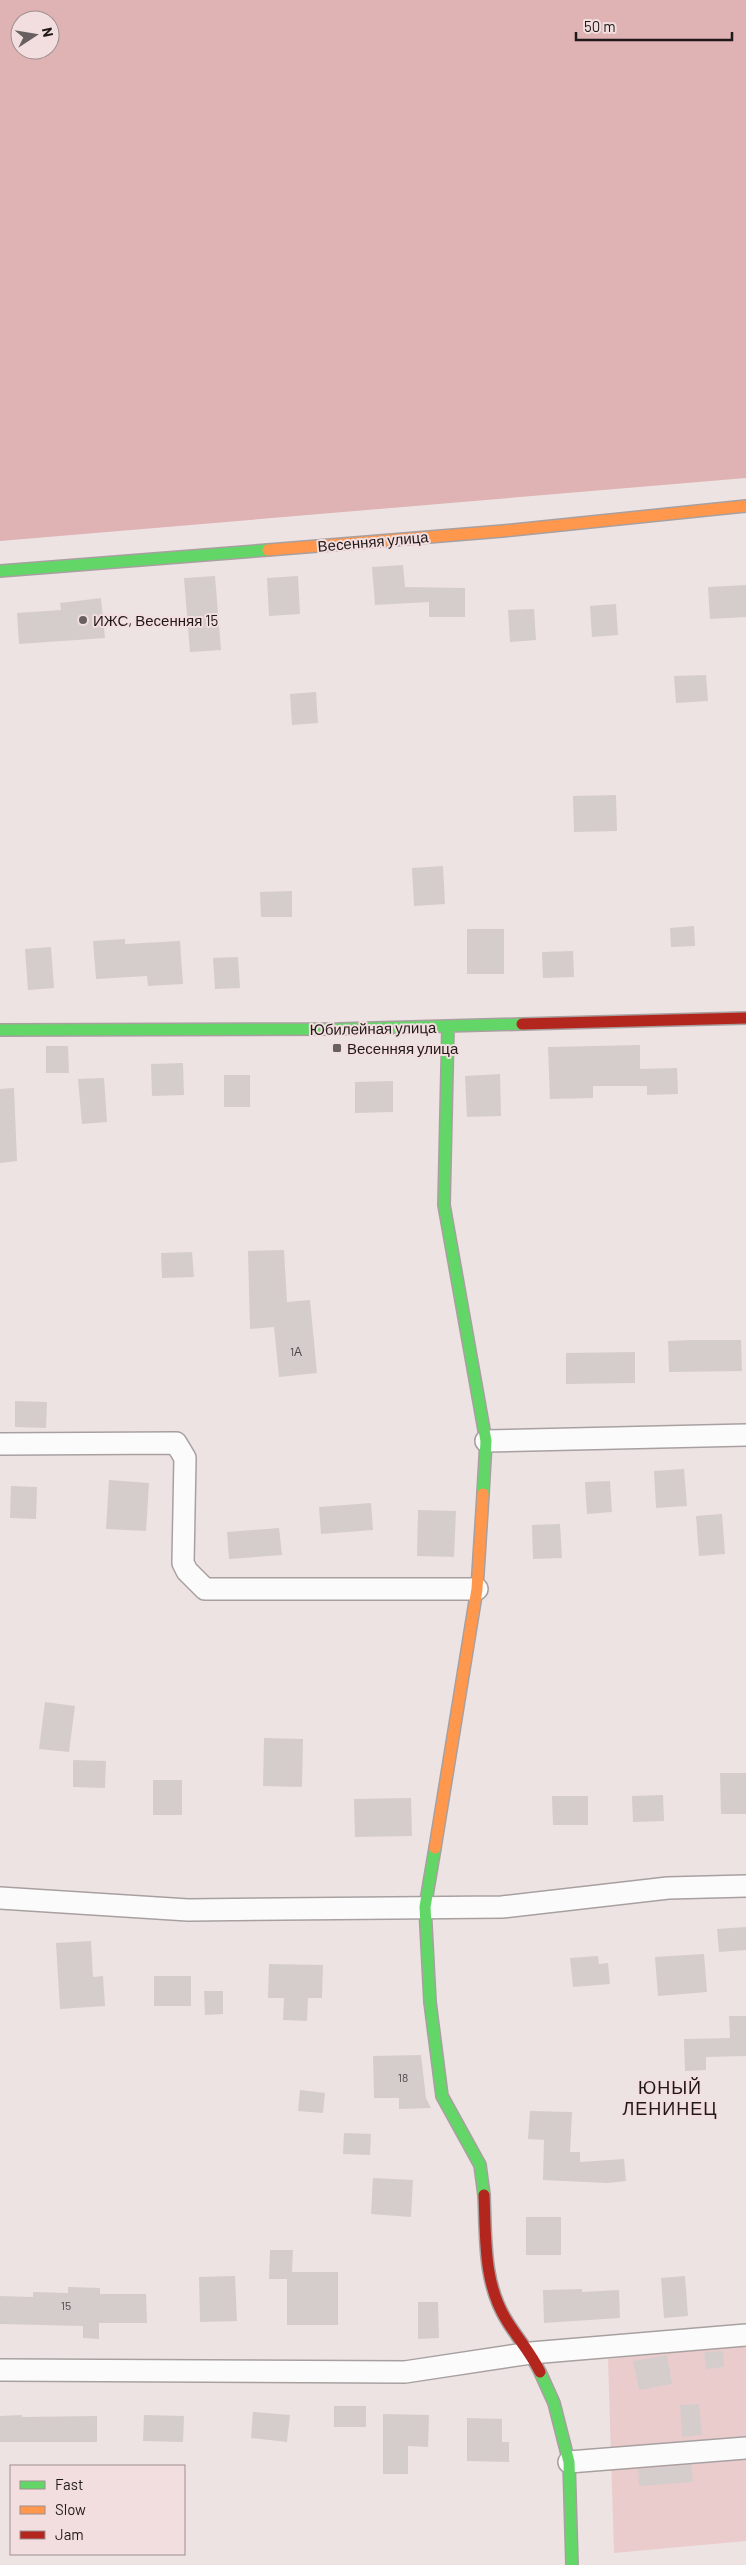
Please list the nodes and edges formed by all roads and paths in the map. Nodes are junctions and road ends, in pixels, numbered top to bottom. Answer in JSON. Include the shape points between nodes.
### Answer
{"nodes":[{"id":1,"x":746,"y":506,"type":"edge"},
{"id":2,"x":0,"y":571,"type":"edge"},
{"id":3,"x":746,"y":1018,"type":"edge"},
{"id":4,"x":448,"y":1026,"type":"junction"},
{"id":5,"x":0,"y":1030,"type":"edge"},
{"id":6,"x":746,"y":1435,"type":"edge"},
{"id":7,"x":486,"y":1441,"type":"junction"},
{"id":8,"x":0,"y":1444,"type":"edge"},
{"id":9,"x":476,"y":1589,"type":"junction"},
{"id":10,"x":746,"y":1886,"type":"edge"},
{"id":11,"x":0,"y":1898,"type":"edge"},
{"id":12,"x":425,"y":1907,"type":"junction"},
{"id":13,"x":746,"y":2335,"type":"edge"},
{"id":14,"x":531,"y":2353,"type":"junction"},
{"id":15,"x":0,"y":2370,"type":"edge"},
{"id":16,"x":746,"y":2448,"type":"edge"},
{"id":17,"x":569,"y":2462,"type":"junction"},
{"id":18,"x":572,"y":2565,"type":"edge"}],
"edges":[{"from":1,"to":2,"type":"street","name":"Весенняя улица","via":[[503,531]]},
{"from":3,"to":4,"type":"street","name":"Юбилейная улица"},
{"from":4,"to":5,"type":"street","name":"Юбилейная улица"},
{"from":4,"to":7,"type":"street","via":[[444,1205]]},
{"from":6,"to":7,"type":"street"},
{"from":7,"to":9,"type":"street"},
{"from":8,"to":9,"type":"street","via":[[176,1443],[185,1458],[183,1563],[205,1589]]},
{"from":9,"to":12,"type":"street"},
{"from":10,"to":12,"type":"street","via":[[668,1888],[502,1907]]},
{"from":11,"to":12,"type":"street","via":[[188,1910]]},
{"from":12,"to":14,"type":"street","via":[[430,2002],[442,2096],[480,2165],[488,2276],[506,2320]]},
{"from":13,"to":14,"type":"street"},
{"from":14,"to":15,"type":"street","via":[[405,2372]]},
{"from":14,"to":17,"type":"street","via":[[554,2403]]},
{"from":16,"to":17,"type":"street"},
{"from":17,"to":18,"type":"street"}]}
